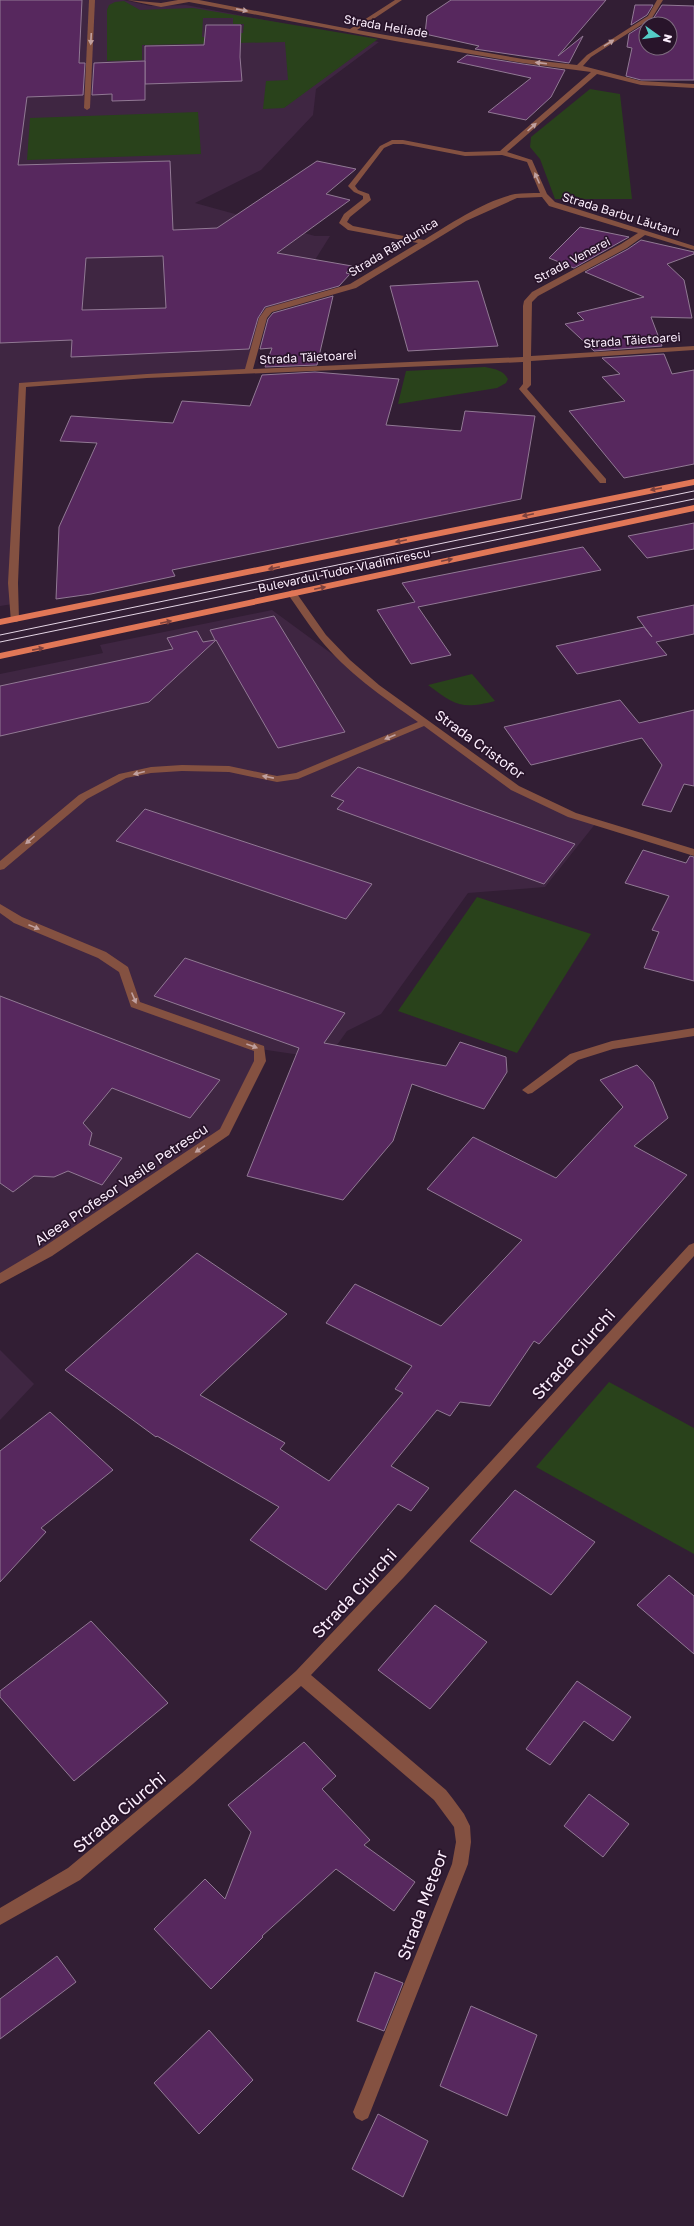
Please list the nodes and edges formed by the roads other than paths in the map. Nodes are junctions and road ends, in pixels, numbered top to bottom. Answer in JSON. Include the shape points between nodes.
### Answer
{"nodes":[{"id":1,"x":92,"y":0,"type":"edge"},
{"id":2,"x":130,"y":0,"type":"edge"},
{"id":3,"x":189,"y":0,"type":"edge"},
{"id":4,"x":399,"y":0,"type":"edge"},
{"id":5,"x":660,"y":0,"type":"edge"},
{"id":6,"x":351,"y":31,"type":"junction"},
{"id":7,"x":579,"y":67,"type":"junction"},
{"id":8,"x":596,"y":71,"type":"junction"},
{"id":9,"x":694,"y":86,"type":"edge"},
{"id":10,"x":87,"y":108,"type":"dead end"},
{"id":11,"x":502,"y":153,"type":"junction"},
{"id":12,"x":544,"y":196,"type":"junction"},
{"id":13,"x":645,"y":232,"type":"junction"},
{"id":14,"x":423,"y":242,"type":"junction"},
{"id":15,"x":694,"y":248,"type":"edge"},
{"id":16,"x":694,"y":348,"type":"edge"},
{"id":17,"x":527,"y":359,"type":"junction"},
{"id":18,"x":248,"y":371,"type":"junction"},
{"id":19,"x":603,"y":481,"type":"dead end"},
{"id":20,"x":694,"y":482,"type":"edge"},
{"id":21,"x":694,"y":508,"type":"edge"},
{"id":22,"x":292,"y":593,"type":"junction"},
{"id":23,"x":14,"y":620,"type":"junction"},
{"id":24,"x":0,"y":622,"type":"edge"},
{"id":25,"x":0,"y":656,"type":"edge"},
{"id":26,"x":426,"y":722,"type":"junction"},
{"id":27,"x":694,"y":853,"type":"edge"},
{"id":28,"x":0,"y":867,"type":"edge"},
{"id":29,"x":0,"y":908,"type":"edge"},
{"id":30,"x":694,"y":1032,"type":"edge"},
{"id":31,"x":528,"y":1090,"type":"dead end"},
{"id":32,"x":694,"y":1248,"type":"edge"},
{"id":33,"x":0,"y":1279,"type":"edge"},
{"id":34,"x":301,"y":1676,"type":"junction"},
{"id":35,"x":0,"y":1917,"type":"edge"},
{"id":36,"x":362,"y":2112,"type":"dead end"}],
"edges":[{"from":1,"to":10,"type":"street","one_way":true},
{"from":2,"to":3,"type":"street","via":[[161,5]]},
{"from":3,"to":6,"type":"street","name":"Strada Heliade","one_way":true},
{"from":4,"to":6,"type":"street"},
{"from":7,"to":5,"type":"street","one_way":true,"via":[[589,56],[650,17]]},
{"from":7,"to":6,"type":"street","name":"Strada Heliade","one_way":true,"via":[[523,61]]},
{"from":7,"to":8,"type":"street","name":"Strada Heliade"},
{"from":8,"to":9,"type":"street","name":"Strada Heliade","via":[[640,83]]},
{"from":11,"to":8,"type":"street","one_way":true},
{"from":12,"to":11,"type":"street","name":"Strada Barbu Lăutaru","one_way":true,"via":[[530,161]]},
{"from":11,"to":14,"type":"street","via":[[489,156],[403,142],[392,142],[382,147],[351,186],[367,195],[367,200],[343,222],[351,228]]},
{"from":12,"to":13,"type":"street","name":"Strada Barbu Lăutaru","via":[[552,204]]},
{"from":12,"to":14,"type":"street","name":"Strada Rândunica","via":[[516,196],[497,203]]},
{"from":13,"to":15,"type":"street","name":"Strada Barbu Lăutaru"},
{"from":13,"to":17,"type":"street","name":"Strada Venerei","via":[[530,298],[527,306]]},
{"from":14,"to":18,"type":"street","name":"Strada Rândunica","via":[[353,286],[269,310],[262,318]]},
{"from":16,"to":17,"type":"street","name":"Strada Tăietoarei"},
{"from":17,"to":18,"type":"street","name":"Strada Tăietoarei"},
{"from":17,"to":19,"type":"street","name":"Strada Venerei","via":[[527,385],[523,389]]},
{"from":18,"to":23,"type":"street","name":"Strada Tăietoarei","via":[[22,385]]},
{"from":20,"to":23,"type":"main road","name":"Bulevardul Tudor Vladimirescu","one_way":true},
{"from":22,"to":21,"type":"main road","name":"Bulevardul Tudor Vladimirescu","one_way":true},
{"from":25,"to":22,"type":"main road","name":"Bulevardul Tudor Vladimirescu","one_way":true},
{"from":22,"to":26,"type":"street","name":"Strada Cristofor","via":[[323,637],[347,662],[376,687]]},
{"from":23,"to":24,"type":"main road","name":"Bulevardul Tudor Vladimirescu"},
{"from":26,"to":27,"type":"street","name":"Strada Cristofor","via":[[515,788],[572,815]]},
{"from":26,"to":28,"type":"street","one_way":true,"via":[[298,776],[277,779],[229,769],[182,768],[151,770],[124,776],[83,797]]},
{"from":29,"to":33,"type":"street","name":"Aleea Profesor Vasile Petrescu","one_way":true,"via":[[18,920],[102,955],[124,970],[135,1004],[260,1049],[260,1061],[225,1132],[47,1252]]},
{"from":30,"to":31,"type":"street","via":[[612,1045],[574,1057]]},
{"from":32,"to":34,"type":"street","name":"Strada Ciurchi"},
{"from":34,"to":35,"type":"street","name":"Strada Ciurchi","via":[[188,1778],[74,1874]]},
{"from":34,"to":36,"type":"street","name":"Strada Meteor","via":[[440,1795],[459,1818],[465,1841],[460,1864]]}]}
